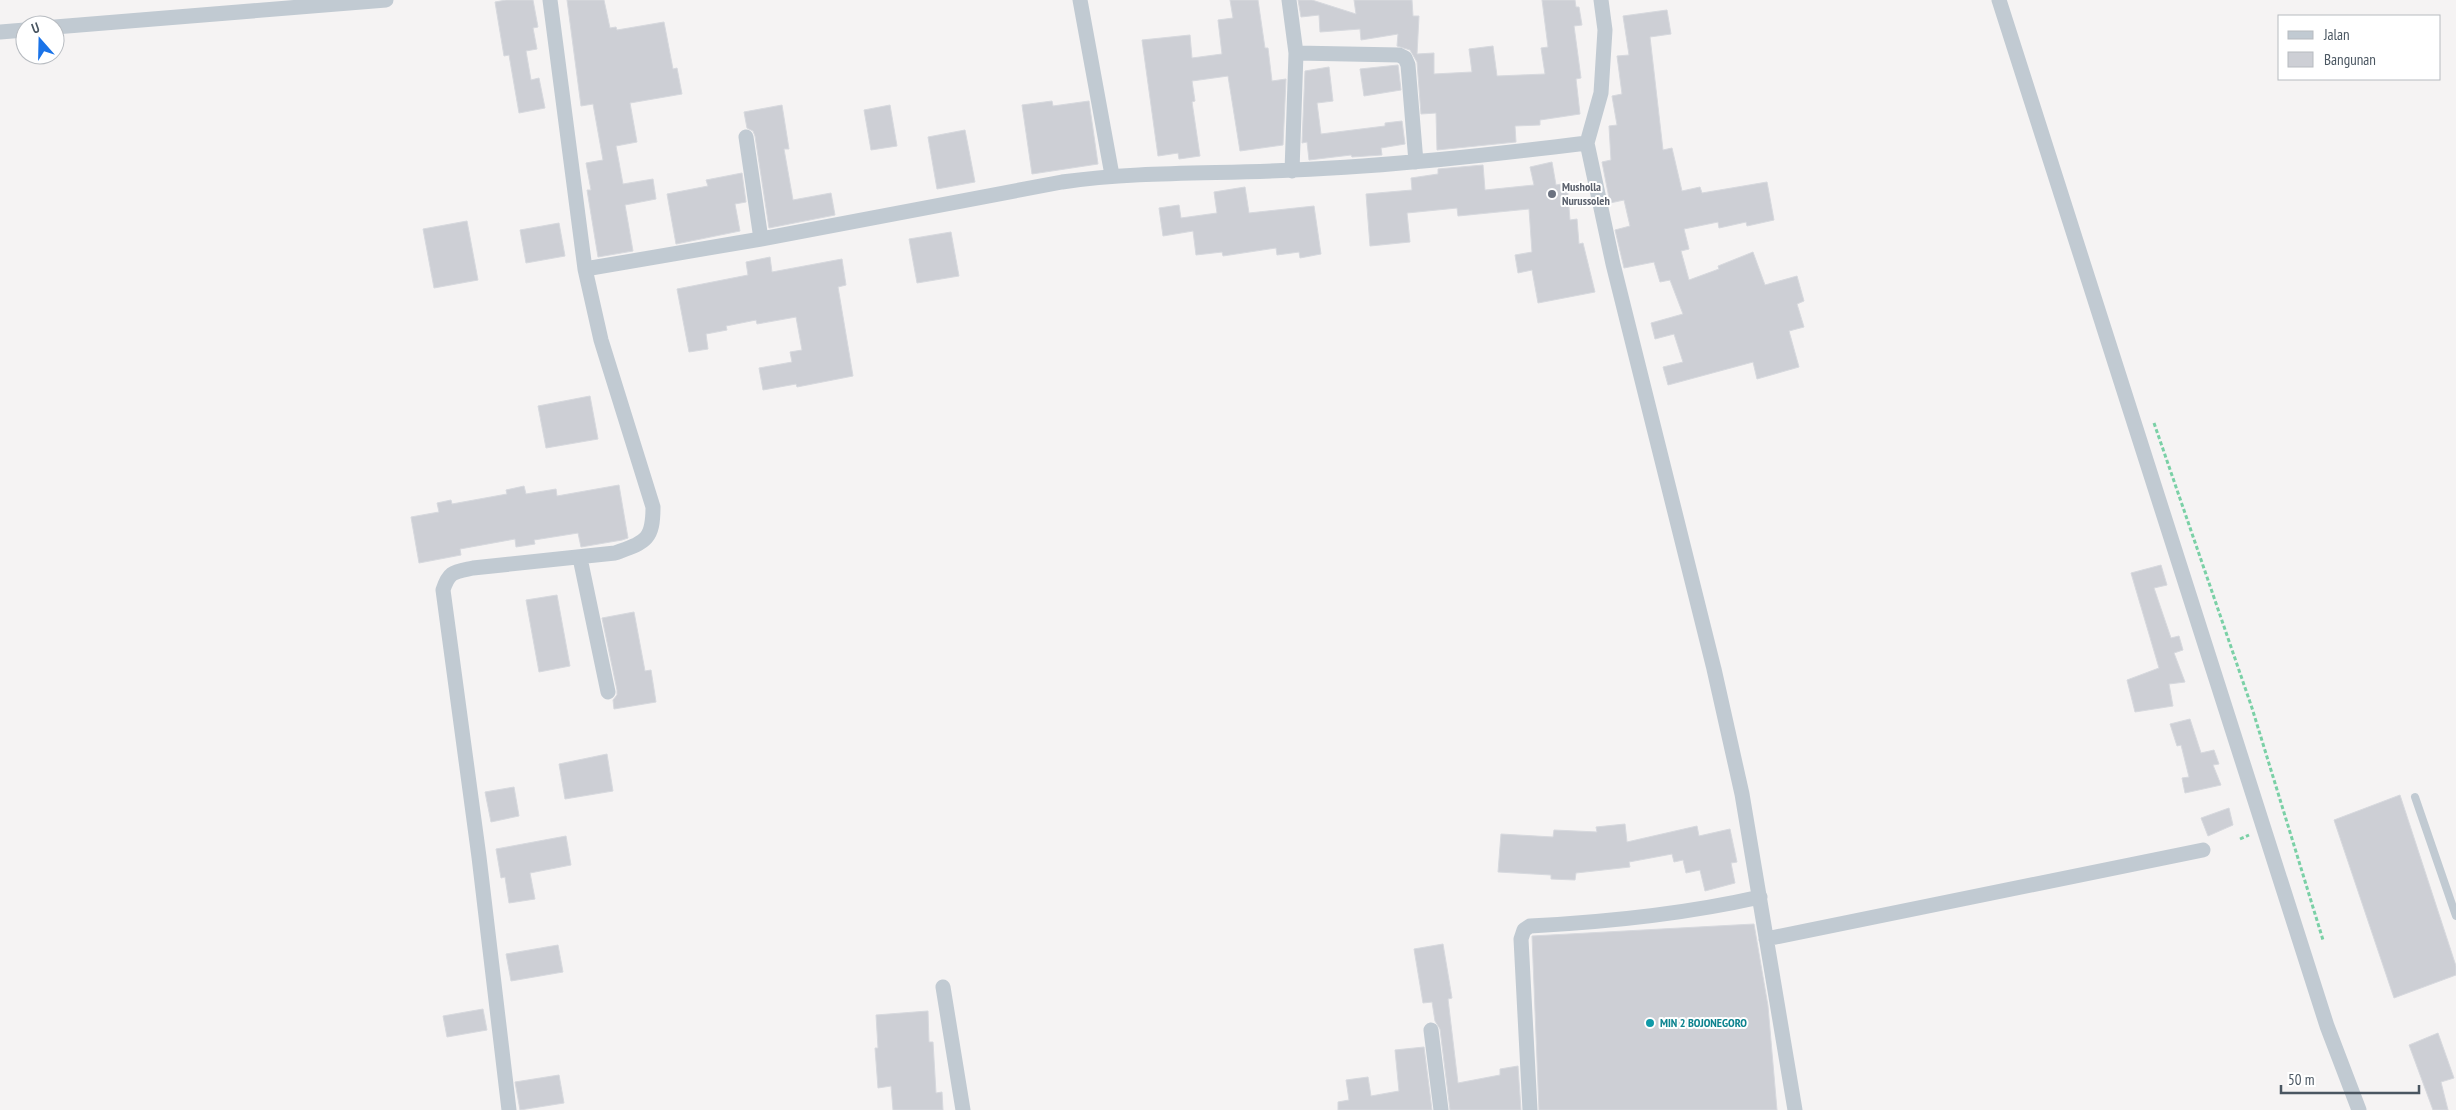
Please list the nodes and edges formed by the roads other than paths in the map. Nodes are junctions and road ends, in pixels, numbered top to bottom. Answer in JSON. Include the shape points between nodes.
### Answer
{"nodes":[{"id":1,"x":386,"y":0,"type":"edge"},
{"id":2,"x":550,"y":0,"type":"edge"},
{"id":3,"x":1080,"y":0,"type":"edge"},
{"id":4,"x":1289,"y":0,"type":"edge"},
{"id":5,"x":1601,"y":0,"type":"edge"},
{"id":6,"x":1999,"y":0,"type":"edge"},
{"id":7,"x":65,"y":26,"type":"edge"},
{"id":8,"x":15,"y":31,"type":"edge"},
{"id":9,"x":0,"y":32,"type":"edge"},
{"id":10,"x":1296,"y":53,"type":"junction"},
{"id":11,"x":746,"y":137,"type":"dead end"},
{"id":12,"x":1587,"y":143,"type":"junction"},
{"id":13,"x":1416,"y":162,"type":"junction"},
{"id":14,"x":1292,"y":170,"type":"junction"},
{"id":15,"x":1112,"y":175,"type":"junction"},
{"id":16,"x":761,"y":239,"type":"junction"},
{"id":17,"x":585,"y":269,"type":"junction"},
{"id":18,"x":580,"y":558,"type":"junction"},
{"id":19,"x":608,"y":692,"type":"dead end"},
{"id":20,"x":2414,"y":797,"type":"dead end"},
{"id":21,"x":2204,"y":850,"type":"dead end"},
{"id":22,"x":1760,"y":896,"type":"junction"},
{"id":23,"x":2456,"y":916,"type":"edge"},
{"id":24,"x":1766,"y":939,"type":"junction"},
{"id":25,"x":943,"y":987,"type":"dead end"},
{"id":26,"x":1431,"y":1030,"type":"dead end"},
{"id":27,"x":509,"y":1110,"type":"edge"},
{"id":28,"x":963,"y":1110,"type":"edge"},
{"id":29,"x":1441,"y":1110,"type":"edge"},
{"id":30,"x":1530,"y":1110,"type":"edge"},
{"id":31,"x":1795,"y":1110,"type":"edge"},
{"id":32,"x":2360,"y":1110,"type":"edge"}],
"edges":[{"from":1,"to":7,"type":"street"},
{"from":2,"to":17,"type":"street"},
{"from":3,"to":15,"type":"street"},
{"from":4,"to":10,"type":"street"},
{"from":5,"to":12,"type":"street","via":[[1605,30],[1601,93]]},
{"from":6,"to":32,"type":"street","via":[[2327,1026]]},
{"from":8,"to":9,"type":"street"},
{"from":10,"to":13,"type":"street","via":[[1399,55],[1405,58]]},
{"from":10,"to":14,"type":"street"},
{"from":11,"to":16,"type":"street"},
{"from":12,"to":13,"type":"street"},
{"from":12,"to":22,"type":"street","via":[[1613,264],[1714,669],[1742,794]]},
{"from":13,"to":14,"type":"street"},
{"from":14,"to":15,"type":"street"},
{"from":15,"to":16,"type":"street"},
{"from":16,"to":17,"type":"street"},
{"from":17,"to":18,"type":"street","via":[[601,340],[653,507],[653,526],[649,536],[635,546],[615,553]]},
{"from":18,"to":19,"type":"street"},
{"from":18,"to":27,"type":"street","via":[[473,568],[452,573],[443,590]]},
{"from":20,"to":23,"type":"lane"},
{"from":21,"to":24,"type":"street"},
{"from":22,"to":24,"type":"street"},
{"from":22,"to":30,"type":"street","via":[[1702,910],[1530,926],[1524,930],[1521,939]]},
{"from":24,"to":31,"type":"street"},
{"from":25,"to":28,"type":"street"},
{"from":26,"to":29,"type":"street"}]}
